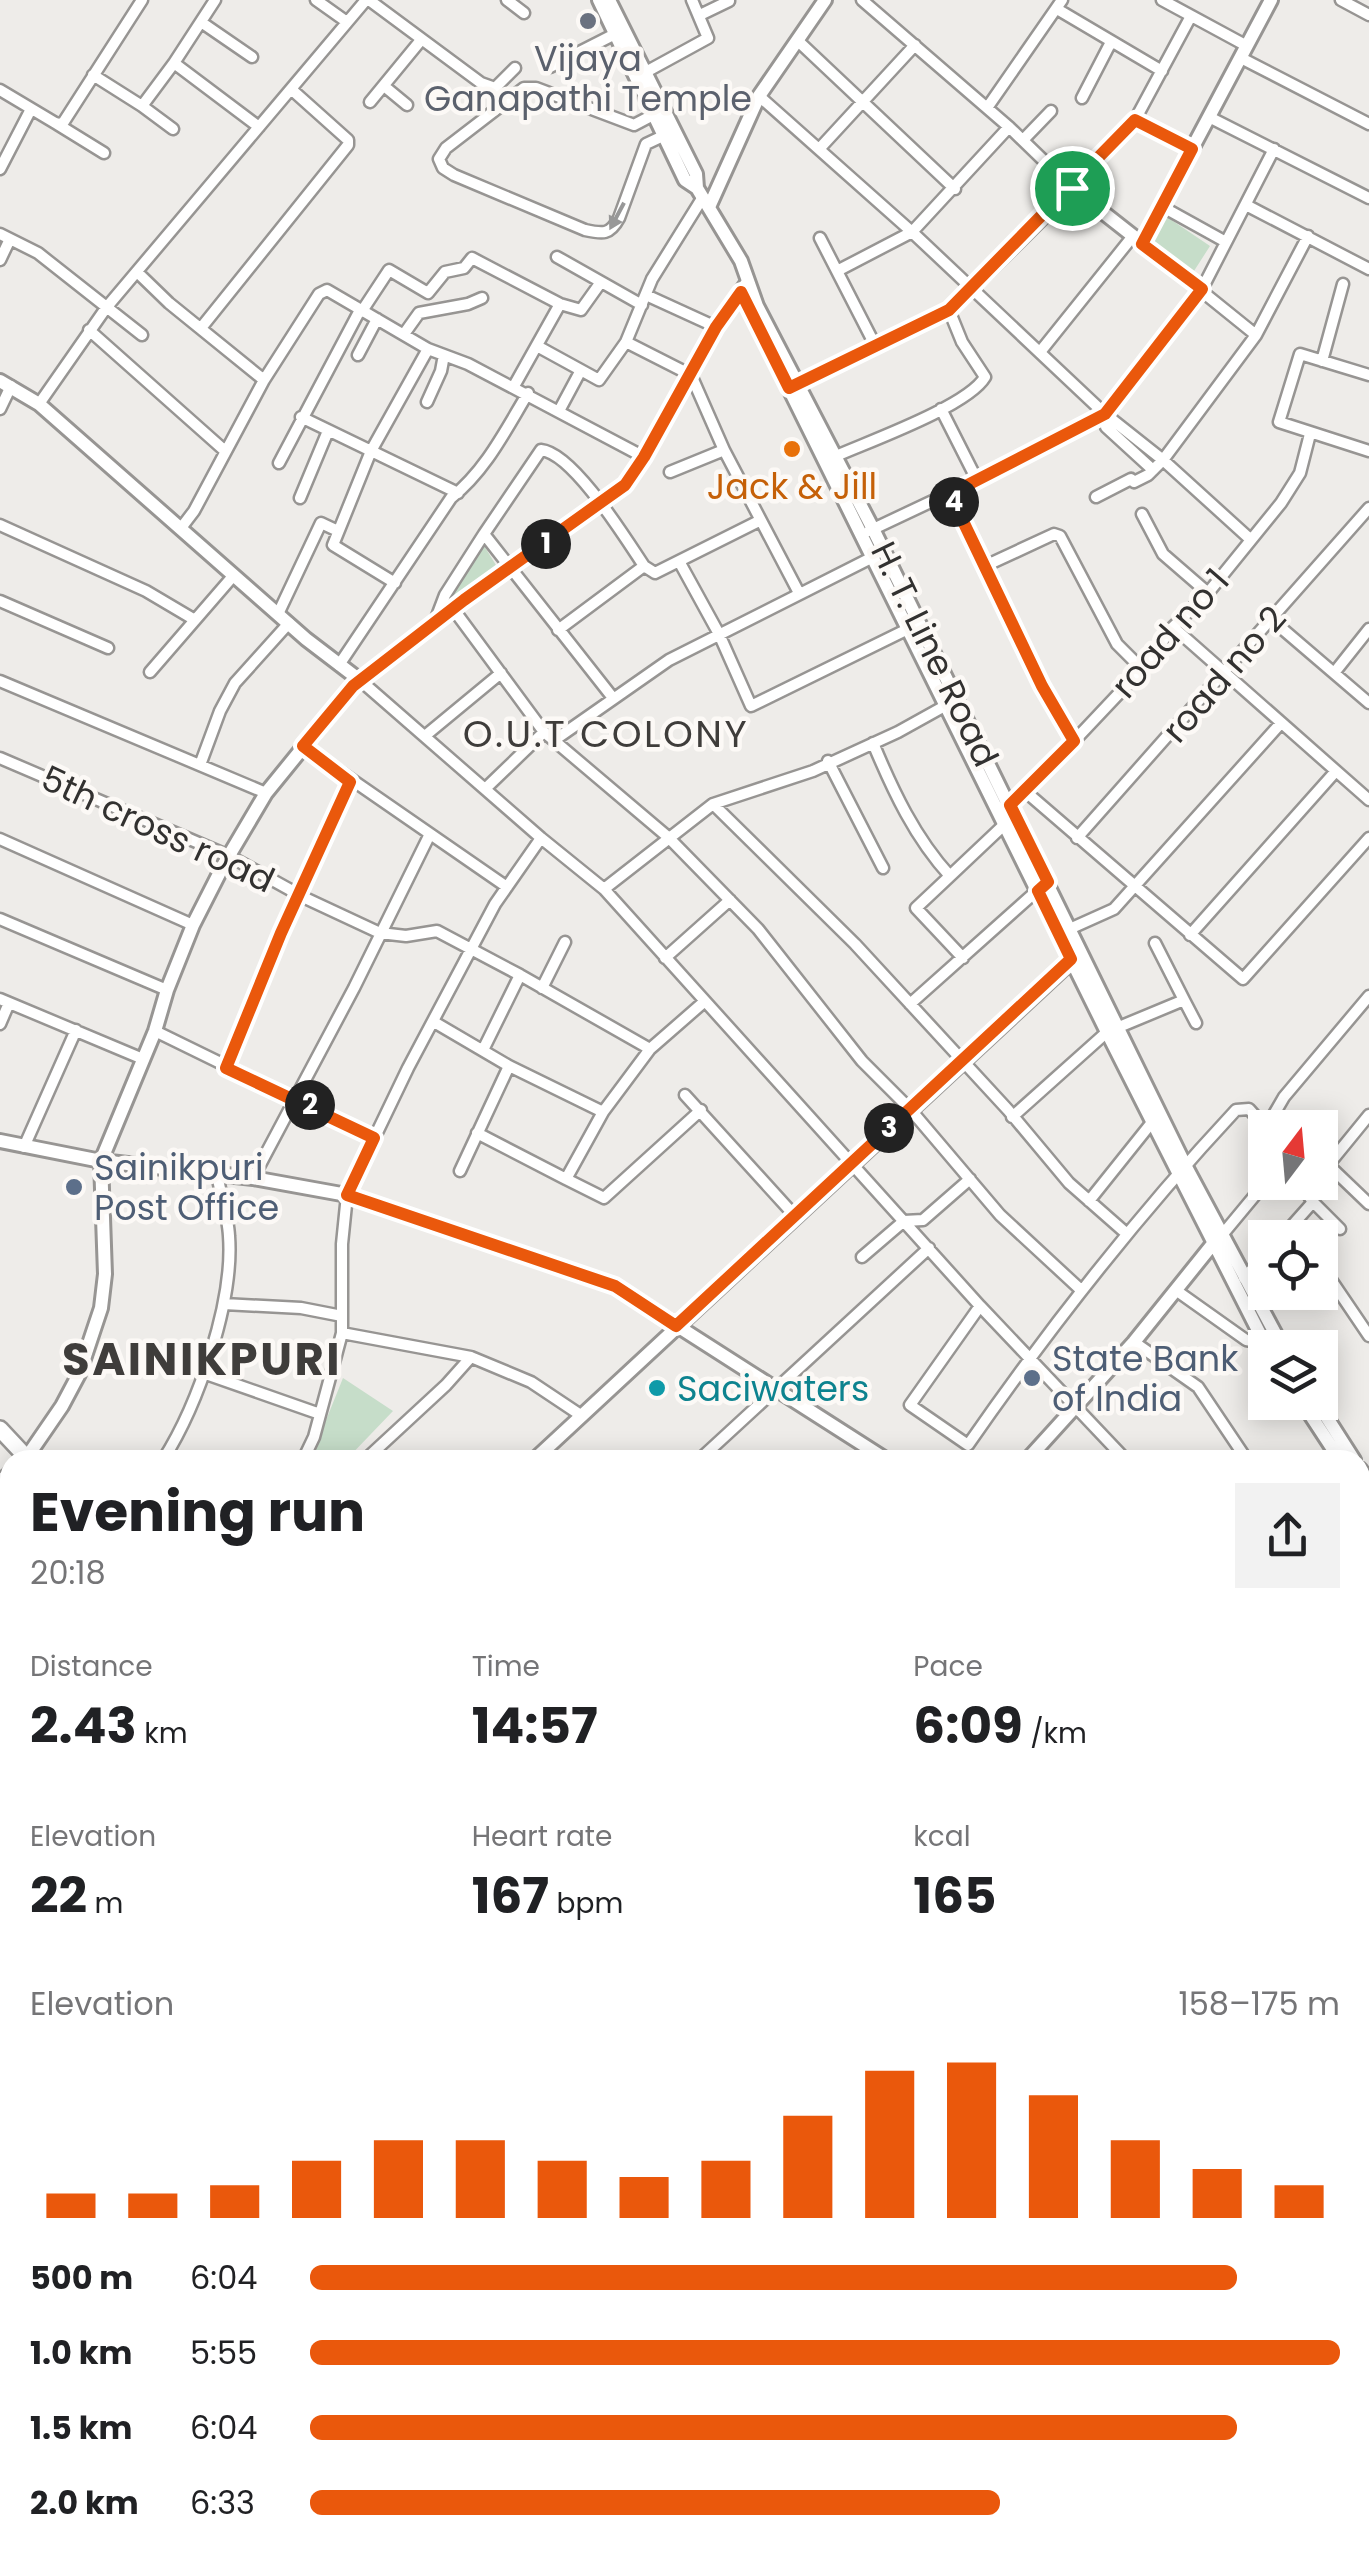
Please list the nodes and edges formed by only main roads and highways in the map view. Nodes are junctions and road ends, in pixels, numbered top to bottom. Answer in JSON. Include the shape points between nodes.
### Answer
{"nodes":[{"id":1,"x":0,"y":1429,"type":"edge"},
{"id":2,"x":18,"y":1450,"type":"edge"}],
"edges":[{"from":1,"to":2,"type":"main road"}]}
